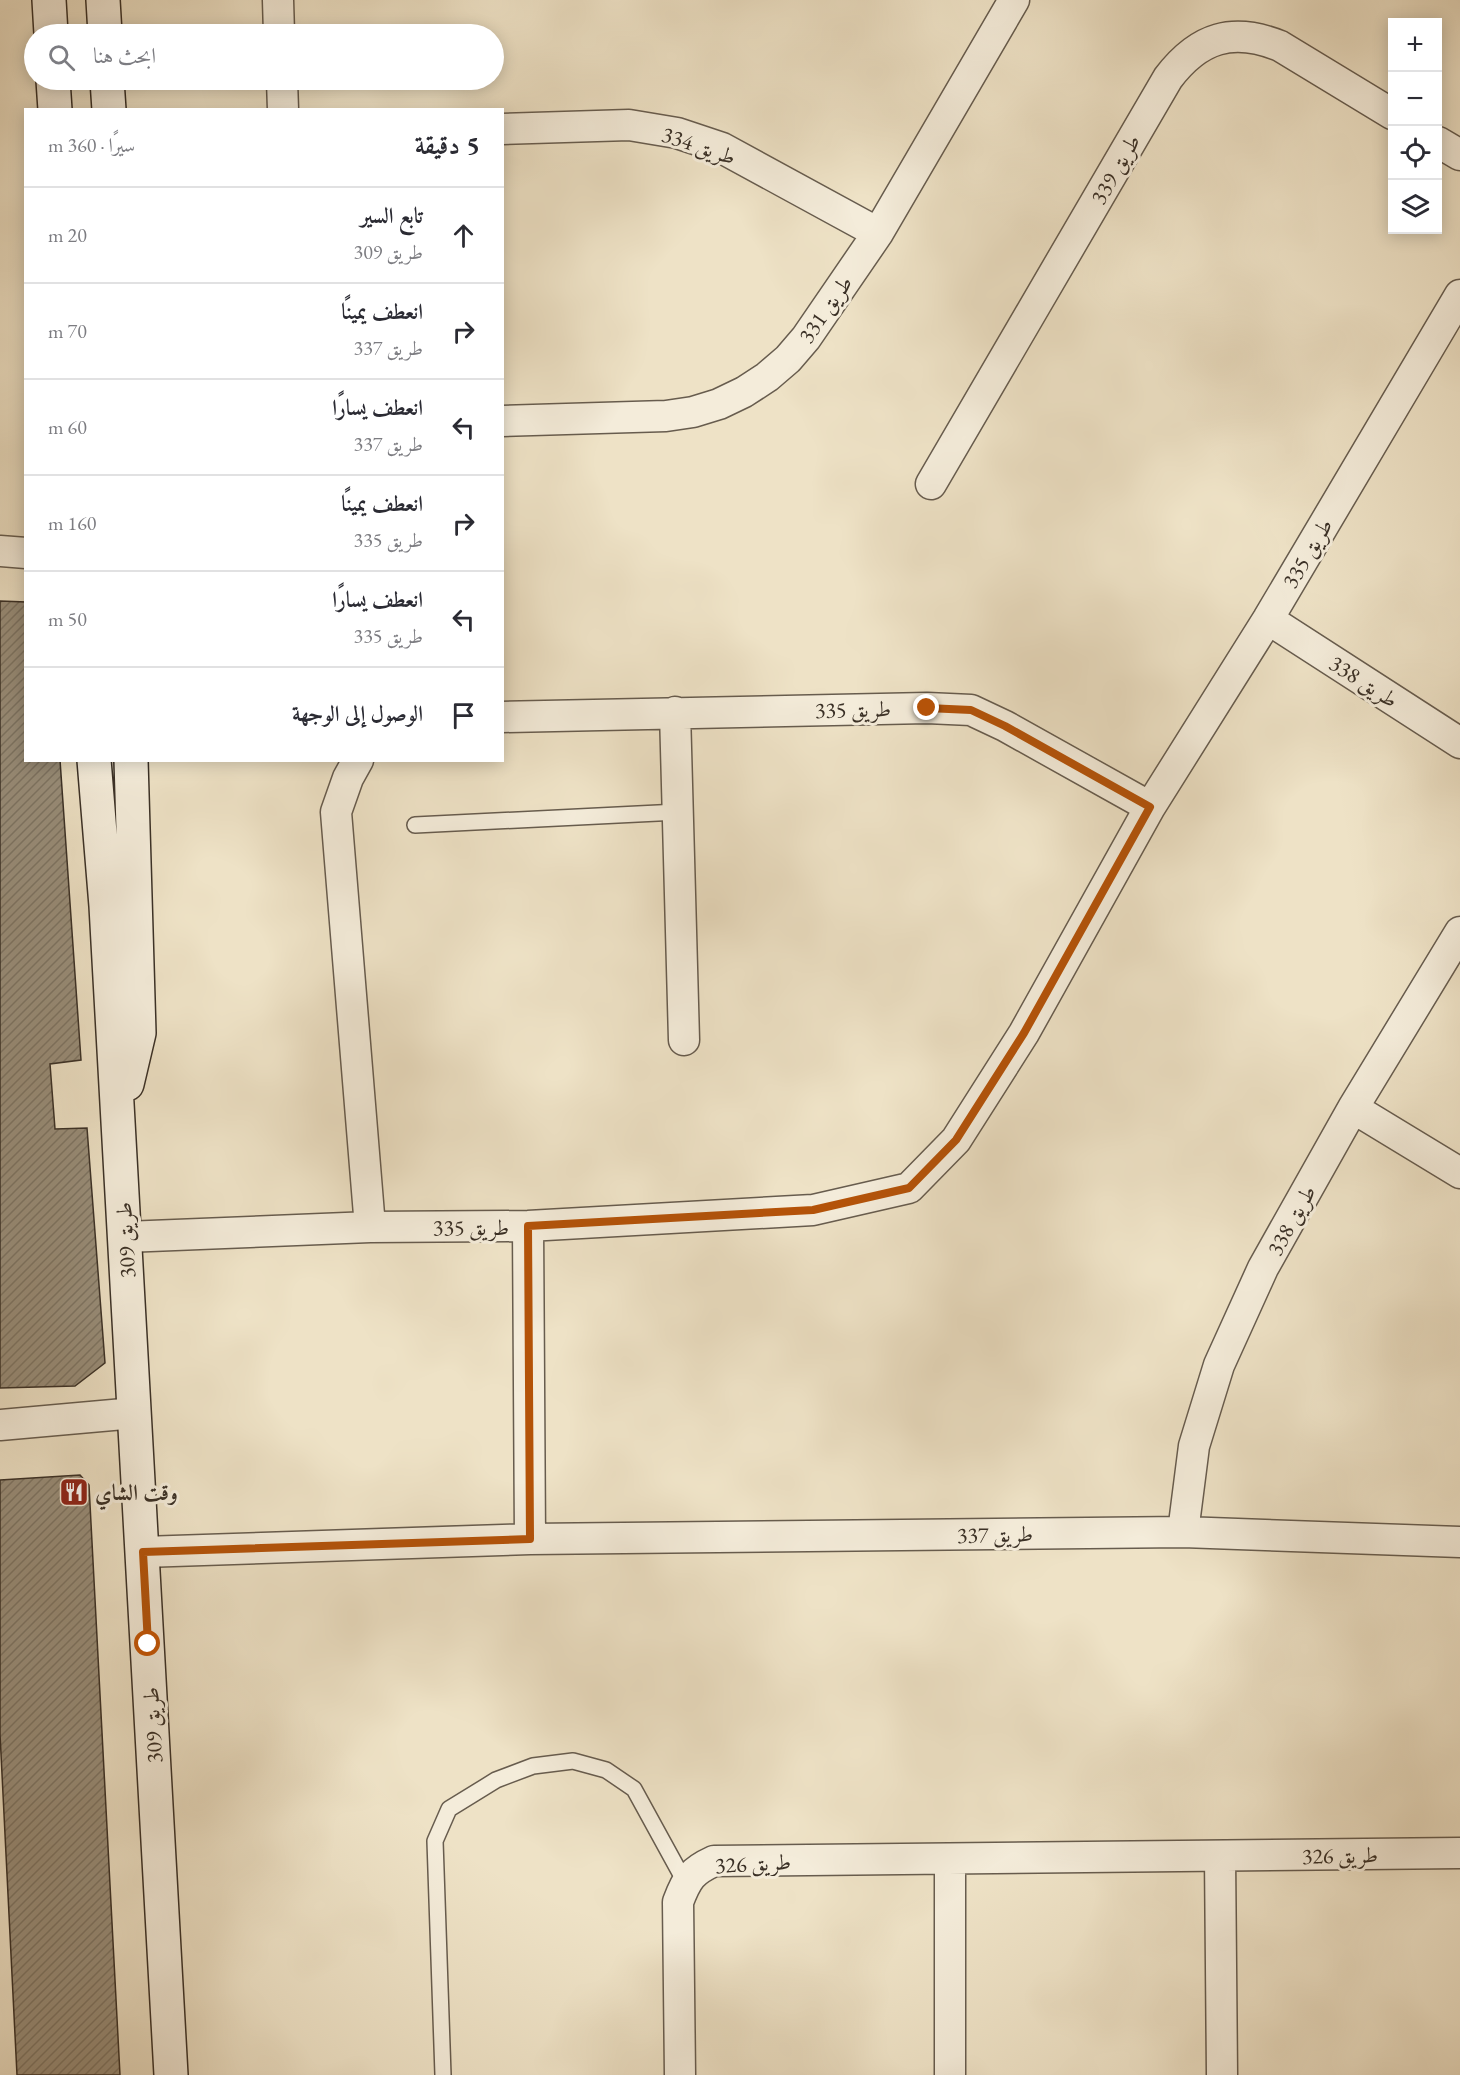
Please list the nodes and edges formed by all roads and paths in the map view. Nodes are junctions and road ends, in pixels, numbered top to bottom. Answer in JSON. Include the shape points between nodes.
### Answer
{"nodes":[{"id":1,"x":50,"y":0,"type":"edge"},
{"id":2,"x":103,"y":0,"type":"edge"},
{"id":3,"x":278,"y":0,"type":"edge"},
{"id":4,"x":1014,"y":0,"type":"edge"},
{"id":5,"x":51,"y":24,"type":"edge"},
{"id":6,"x":104,"y":24,"type":"edge"},
{"id":7,"x":279,"y":24,"type":"edge"},
{"id":8,"x":54,"y":90,"type":"edge"},
{"id":9,"x":108,"y":90,"type":"edge"},
{"id":10,"x":282,"y":90,"type":"edge"},
{"id":11,"x":55,"y":108,"type":"edge"},
{"id":12,"x":109,"y":108,"type":"edge"},
{"id":13,"x":283,"y":108,"type":"edge"},
{"id":14,"x":1388,"y":112,"type":"edge"},
{"id":15,"x":504,"y":129,"type":"edge"},
{"id":16,"x":1442,"y":144,"type":"edge"},
{"id":17,"x":1460,"y":155,"type":"edge"},
{"id":18,"x":878,"y":233,"type":"junction"},
{"id":19,"x":1460,"y":295,"type":"edge"},
{"id":20,"x":504,"y":421,"type":"edge"},
{"id":21,"x":930,"y":484,"type":"dead end"},
{"id":22,"x":0,"y":551,"type":"edge"},
{"id":23,"x":24,"y":553,"type":"edge"},
{"id":24,"x":1268,"y":620,"type":"junction"},
{"id":25,"x":675,"y":712,"type":"junction"},
{"id":26,"x":504,"y":717,"type":"edge"},
{"id":27,"x":1460,"y":742,"type":"edge"},
{"id":28,"x":94,"y":762,"type":"edge"},
{"id":29,"x":131,"y":762,"type":"edge"},
{"id":30,"x":357,"y":762,"type":"edge"},
{"id":31,"x":1150,"y":807,"type":"junction"},
{"id":32,"x":678,"y":812,"type":"junction"},
{"id":33,"x":415,"y":825,"type":"dead end"},
{"id":34,"x":1460,"y":932,"type":"edge"},
{"id":35,"x":684,"y":1040,"type":"dead end"},
{"id":36,"x":1353,"y":1108,"type":"junction"},
{"id":37,"x":118,"y":1124,"type":"junction"},
{"id":38,"x":1460,"y":1173,"type":"edge"},
{"id":39,"x":528,"y":1226,"type":"junction"},
{"id":40,"x":370,"y":1227,"type":"junction"},
{"id":41,"x":125,"y":1237,"type":"junction"},
{"id":42,"x":135,"y":1413,"type":"junction"},
{"id":43,"x":0,"y":1425,"type":"edge"},
{"id":44,"x":1183,"y":1532,"type":"junction"},
{"id":45,"x":530,"y":1539,"type":"junction"},
{"id":46,"x":1460,"y":1542,"type":"edge"},
{"id":47,"x":143,"y":1552,"type":"junction"},
{"id":48,"x":1460,"y":1853,"type":"edge"},
{"id":49,"x":1220,"y":1856,"type":"junction"},
{"id":50,"x":950,"y":1860,"type":"junction"},
{"id":51,"x":685,"y":1882,"type":"junction"},
{"id":52,"x":171,"y":2075,"type":"edge"},
{"id":53,"x":443,"y":2075,"type":"edge"},
{"id":54,"x":680,"y":2075,"type":"edge"},
{"id":55,"x":950,"y":2075,"type":"edge"},
{"id":56,"x":1222,"y":2075,"type":"edge"}],
"edges":[{"from":1,"to":5,"type":"street"},
{"from":2,"to":6,"type":"street"},
{"from":3,"to":7,"type":"street"},
{"from":4,"to":18,"type":"street","name":"طريق 331"},
{"from":8,"to":11,"type":"street"},
{"from":9,"to":12,"type":"street"},
{"from":10,"to":13,"type":"street"},
{"from":14,"to":21,"type":"street","name":"طريق 339","via":[[1261,38],[1218,39],[1181,61]]},
{"from":15,"to":18,"type":"street","name":"طريق 334","via":[[629,125],[677,133],[722,147]]},
{"from":16,"to":17,"type":"street"},
{"from":18,"to":20,"type":"street","name":"طريق 331","via":[[806,338],[774,371],[744,392],[693,412],[666,416]]},
{"from":19,"to":24,"type":"street","name":"طريق 335"},
{"from":22,"to":23,"type":"street"},
{"from":24,"to":27,"type":"street","name":"طريق 338"},
{"from":24,"to":31,"type":"street","name":"طريق 335"},
{"from":25,"to":26,"type":"street","name":"طريق 335"},
{"from":25,"to":31,"type":"street","name":"طريق 335","via":[[971,710]]},
{"from":25,"to":32,"type":"street"},
{"from":28,"to":37,"type":"street","name":"طريق 309"},
{"from":29,"to":37,"type":"street","name":"طريق 309","via":[[139,1033]]},
{"from":30,"to":40,"type":"street","via":[[336,812]]},
{"from":31,"to":39,"type":"street","name":"طريق 335","via":[[1018,1043],[956,1140],[909,1188],[813,1210]]},
{"from":32,"to":33,"type":"lane"},
{"from":32,"to":35,"type":"street"},
{"from":34,"to":36,"type":"street","name":"طريق 338"},
{"from":36,"to":38,"type":"street"},
{"from":36,"to":44,"type":"street","name":"طريق 338","via":[[1263,1268],[1219,1365],[1194,1446]]},
{"from":37,"to":41,"type":"street","name":"طريق 309"},
{"from":39,"to":40,"type":"street","name":"طريق 335"},
{"from":39,"to":45,"type":"street"},
{"from":40,"to":41,"type":"street","name":"طريق 335"},
{"from":41,"to":42,"type":"street","name":"طريق 309"},
{"from":42,"to":43,"type":"street"},
{"from":42,"to":47,"type":"street","name":"طريق 309"},
{"from":44,"to":45,"type":"street","name":"طريق 337"},
{"from":44,"to":46,"type":"street","name":"طريق 337"},
{"from":45,"to":47,"type":"street","name":"طريق 337"},
{"from":47,"to":52,"type":"street","name":"طريق 309"},
{"from":48,"to":49,"type":"street","name":"طريق 326"},
{"from":49,"to":50,"type":"street","name":"طريق 326"},
{"from":49,"to":56,"type":"street"},
{"from":50,"to":51,"type":"street","name":"طريق 326","via":[[714,1861],[697,1869]]},
{"from":50,"to":55,"type":"street"},
{"from":51,"to":53,"type":"lane","via":[[634,1789],[606,1770],[573,1761],[533,1766],[496,1780],[449,1809],[435,1841]]},
{"from":51,"to":54,"type":"street","name":"طريق 326","via":[[678,1902]]}]}
